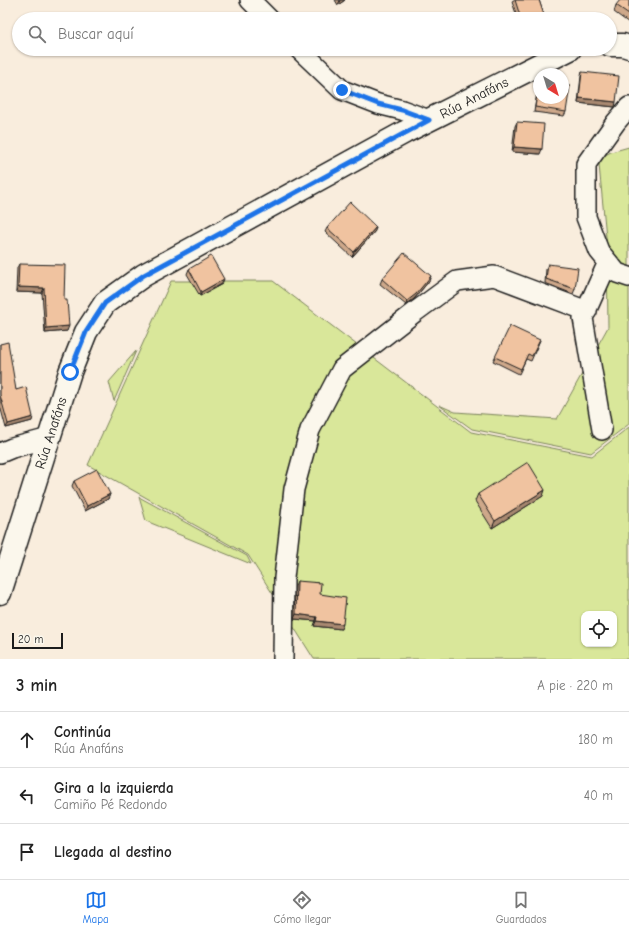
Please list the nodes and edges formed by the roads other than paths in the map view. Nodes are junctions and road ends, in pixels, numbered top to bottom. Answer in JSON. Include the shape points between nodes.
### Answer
{"nodes":[{"id":1,"x":250,"y":0,"type":"edge"},
{"id":2,"x":262,"y":12,"type":"edge"},
{"id":3,"x":617,"y":45,"type":"edge"},
{"id":4,"x":629,"y":47,"type":"edge"},
{"id":5,"x":306,"y":56,"type":"edge"},
{"id":6,"x":556,"y":56,"type":"edge"},
{"id":7,"x":629,"y":107,"type":"edge"},
{"id":8,"x":429,"y":120,"type":"junction"},
{"id":9,"x":608,"y":262,"type":"junction"},
{"id":10,"x":629,"y":277,"type":"edge"},
{"id":11,"x":587,"y":311,"type":"junction"},
{"id":12,"x":602,"y":430,"type":"dead end"},
{"id":13,"x":49,"y":438,"type":"junction"},
{"id":14,"x":0,"y":453,"type":"edge"},
{"id":15,"x":0,"y":593,"type":"edge"},
{"id":16,"x":283,"y":659,"type":"edge"}],
"edges":[{"from":1,"to":2,"type":"street"},
{"from":3,"to":4,"type":"street"},
{"from":5,"to":8,"type":"street","via":[[342,90]]},
{"from":6,"to":8,"type":"street","name":"Rúa Anafáns"},
{"from":7,"to":9,"type":"street","via":[[586,164],[586,217],[599,251]]},
{"from":8,"to":13,"type":"street","name":"Rúa Anafáns","via":[[144,275],[105,303],[86,332]]},
{"from":9,"to":10,"type":"street","via":[[618,273]]},
{"from":9,"to":11,"type":"street"},
{"from":11,"to":12,"type":"street","via":[[583,318]]},
{"from":11,"to":16,"type":"street","via":[[494,276],[457,281],[342,369],[310,430],[294,489],[284,578]]},
{"from":13,"to":14,"type":"street"},
{"from":13,"to":15,"type":"street","name":"Rúa Anafáns"}]}
